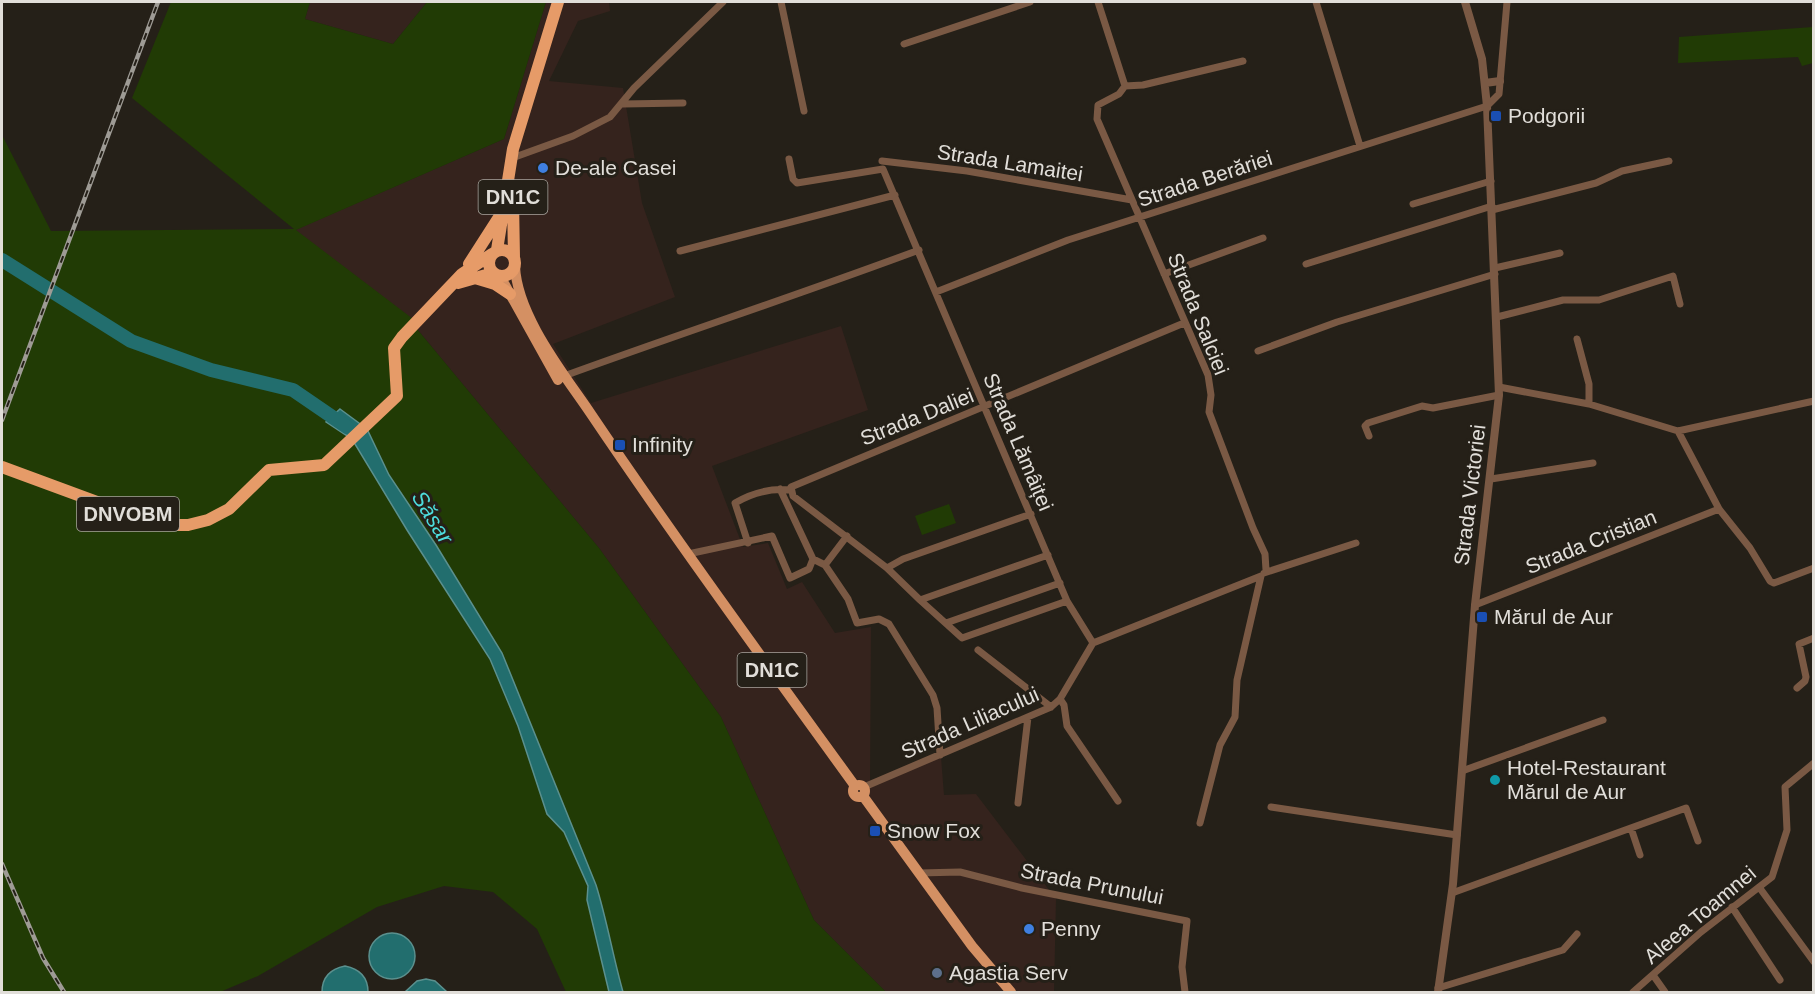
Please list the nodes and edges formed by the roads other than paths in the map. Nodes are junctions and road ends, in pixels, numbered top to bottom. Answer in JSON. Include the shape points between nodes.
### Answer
{"nodes":[{"id":1,"x":558,"y":2,"type":"edge"},
{"id":2,"x":723,"y":2,"type":"edge"},
{"id":3,"x":782,"y":2,"type":"edge"},
{"id":4,"x":1030,"y":2,"type":"edge"},
{"id":5,"x":1098,"y":2,"type":"edge"},
{"id":6,"x":1316,"y":2,"type":"edge"},
{"id":7,"x":1465,"y":2,"type":"edge"},
{"id":8,"x":1507,"y":2,"type":"edge"},
{"id":9,"x":904,"y":44,"type":"dead end"},
{"id":10,"x":1244,"y":61,"type":"dead end"},
{"id":11,"x":1500,"y":81,"type":"junction"},
{"id":12,"x":1485,"y":83,"type":"junction"},
{"id":13,"x":1125,"y":86,"type":"junction"},
{"id":14,"x":684,"y":103,"type":"dead end"},
{"id":15,"x":623,"y":104,"type":"junction"},
{"id":16,"x":1487,"y":106,"type":"junction"},
{"id":17,"x":804,"y":111,"type":"dead end"},
{"id":18,"x":517,"y":136,"type":"junction"},
{"id":19,"x":1360,"y":146,"type":"junction"},
{"id":20,"x":515,"y":157,"type":"junction"},
{"id":21,"x":789,"y":159,"type":"dead end"},
{"id":22,"x":882,"y":160,"type":"dead end"},
{"id":23,"x":1669,"y":161,"type":"dead end"},
{"id":24,"x":1491,"y":181,"type":"junction"},
{"id":25,"x":895,"y":195,"type":"junction"},
{"id":26,"x":1132,"y":200,"type":"junction"},
{"id":27,"x":1413,"y":204,"type":"dead end"},
{"id":28,"x":505,"y":207,"type":"junction"},
{"id":29,"x":1492,"y":208,"type":"junction"},
{"id":30,"x":1140,"y":218,"type":"junction"},
{"id":31,"x":1263,"y":238,"type":"dead end"},
{"id":32,"x":919,"y":250,"type":"junction"},
{"id":33,"x":680,"y":251,"type":"dead end"},
{"id":34,"x":495,"y":252,"type":"junction"},
{"id":35,"x":1560,"y":253,"type":"dead end"},
{"id":36,"x":514,"y":262,"type":"junction"},
{"id":37,"x":1306,"y":264,"type":"dead end"},
{"id":38,"x":1495,"y":271,"type":"junction"},
{"id":39,"x":1164,"y":274,"type":"junction"},
{"id":40,"x":496,"y":275,"type":"junction"},
{"id":41,"x":466,"y":276,"type":"junction"},
{"id":42,"x":936,"y":292,"type":"junction"},
{"id":43,"x":510,"y":294,"type":"junction"},
{"id":44,"x":1680,"y":304,"type":"dead end"},
{"id":45,"x":1497,"y":317,"type":"junction"},
{"id":46,"x":1184,"y":323,"type":"junction"},
{"id":47,"x":1577,"y":339,"type":"dead end"},
{"id":48,"x":1258,"y":351,"type":"dead end"},
{"id":49,"x":564,"y":376,"type":"junction"},
{"id":50,"x":1499,"y":391,"type":"junction"},
{"id":51,"x":1814,"y":400,"type":"edge"},
{"id":52,"x":1589,"y":404,"type":"junction"},
{"id":53,"x":986,"y":407,"type":"junction"},
{"id":54,"x":1678,"y":431,"type":"junction"},
{"id":55,"x":1369,"y":436,"type":"dead end"},
{"id":56,"x":622,"y":463,"type":"junction"},
{"id":57,"x":1593,"y":463,"type":"dead end"},
{"id":58,"x":2,"y":467,"type":"edge"},
{"id":59,"x":1491,"y":479,"type":"junction"},
{"id":60,"x":792,"y":488,"type":"junction"},
{"id":61,"x":780,"y":489,"type":"junction"},
{"id":62,"x":1719,"y":509,"type":"junction"},
{"id":63,"x":1031,"y":514,"type":"junction"},
{"id":64,"x":847,"y":536,"type":"junction"},
{"id":65,"x":748,"y":543,"type":"junction"},
{"id":66,"x":1356,"y":543,"type":"dead end"},
{"id":67,"x":688,"y":554,"type":"junction"},
{"id":68,"x":1048,"y":555,"type":"junction"},
{"id":69,"x":813,"y":559,"type":"junction"},
{"id":70,"x":825,"y":565,"type":"junction"},
{"id":71,"x":887,"y":568,"type":"junction"},
{"id":72,"x":1814,"y":568,"type":"edge"},
{"id":73,"x":1264,"y":573,"type":"junction"},
{"id":74,"x":1060,"y":583,"type":"junction"},
{"id":75,"x":920,"y":600,"type":"junction"},
{"id":76,"x":1067,"y":601,"type":"junction"},
{"id":77,"x":1475,"y":605,"type":"junction"},
{"id":78,"x":946,"y":623,"type":"junction"},
{"id":79,"x":1814,"y":638,"type":"edge"},
{"id":80,"x":1093,"y":643,"type":"junction"},
{"id":81,"x":978,"y":650,"type":"dead end"},
{"id":82,"x":1797,"y":688,"type":"dead end"},
{"id":83,"x":1060,"y":699,"type":"junction"},
{"id":84,"x":1051,"y":707,"type":"junction"},
{"id":85,"x":1028,"y":717,"type":"junction"},
{"id":86,"x":1603,"y":720,"type":"dead end"},
{"id":87,"x":939,"y":755,"type":"junction"},
{"id":88,"x":1814,"y":763,"type":"edge"},
{"id":89,"x":1462,"y":771,"type":"junction"},
{"id":90,"x":861,"y":790,"type":"junction"},
{"id":91,"x":1118,"y":801,"type":"dead end"},
{"id":92,"x":1018,"y":803,"type":"dead end"},
{"id":93,"x":1271,"y":807,"type":"dead end"},
{"id":94,"x":1200,"y":823,"type":"dead end"},
{"id":95,"x":1631,"y":828,"type":"junction"},
{"id":96,"x":1457,"y":836,"type":"junction"},
{"id":97,"x":1698,"y":841,"type":"dead end"},
{"id":98,"x":1640,"y":855,"type":"dead end"},
{"id":99,"x":919,"y":873,"type":"junction"},
{"id":100,"x":1759,"y":888,"type":"junction"},
{"id":101,"x":1452,"y":893,"type":"junction"},
{"id":102,"x":1732,"y":907,"type":"junction"},
{"id":103,"x":1577,"y":934,"type":"dead end"},
{"id":104,"x":1814,"y":962,"type":"edge"},
{"id":105,"x":1653,"y":975,"type":"junction"},
{"id":106,"x":1780,"y":980,"type":"dead end"},
{"id":107,"x":1438,"y":990,"type":"edge"},
{"id":108,"x":1011,"y":993,"type":"edge"},
{"id":109,"x":1185,"y":993,"type":"edge"},
{"id":110,"x":1633,"y":993,"type":"edge"},
{"id":111,"x":1665,"y":993,"type":"edge"}],
"edges":[{"from":1,"to":18,"type":"highway","number":"DN1C"},
{"from":2,"to":15,"type":"street"},
{"from":3,"to":17,"type":"street"},
{"from":4,"to":9,"type":"street"},
{"from":5,"to":13,"type":"street"},
{"from":6,"to":19,"type":"street"},
{"from":7,"to":12,"type":"street","name":"Strada Victoriei"},
{"from":8,"to":11,"type":"street"},
{"from":10,"to":13,"type":"street"},
{"from":11,"to":12,"type":"street"},
{"from":11,"to":16,"type":"street","via":[[1499,94]]},
{"from":12,"to":16,"type":"street","name":"Strada Victoriei"},
{"from":13,"to":26,"type":"street","name":"Strada Salciei","via":[[1122,92],[1098,105],[1095,112]]},
{"from":14,"to":15,"type":"street"},
{"from":15,"to":20,"type":"street","via":[[596,126]]},
{"from":16,"to":19,"type":"street","name":"Strada Berăriei"},
{"from":16,"to":24,"type":"street","name":"Strada Victoriei"},
{"from":18,"to":20,"type":"highway","number":"DN1C"},
{"from":18,"to":28,"type":"highway","number":"DN1C"},
{"from":19,"to":30,"type":"street","name":"Strada Berăriei"},
{"from":20,"to":36,"type":"highway","number":"DN1C"},
{"from":21,"to":25,"type":"street","name":"Strada Lămâiței","via":[[792,179],[797,183],[883,169]]},
{"from":22,"to":26,"type":"street","name":"Strada Lamaitei"},
{"from":23,"to":29,"type":"street"},
{"from":24,"to":27,"type":"street"},
{"from":24,"to":29,"type":"street","name":"Strada Victoriei"},
{"from":25,"to":32,"type":"street","name":"Strada Lămâiței"},
{"from":25,"to":33,"type":"street"},
{"from":26,"to":30,"type":"street","name":"Strada Salciei"},
{"from":28,"to":34,"type":"highway","number":"DN1C"},
{"from":28,"to":41,"type":"highway","number":"DNVOBM"},
{"from":29,"to":37,"type":"street"},
{"from":29,"to":38,"type":"street","name":"Strada Victoriei"},
{"from":30,"to":39,"type":"street","name":"Strada Salciei"},
{"from":30,"to":42,"type":"street","name":"Strada Berăriei","via":[[1068,240]]},
{"from":31,"to":39,"type":"street"},
{"from":32,"to":42,"type":"street","name":"Strada Lămâiței"},
{"from":32,"to":49,"type":"street"},
{"from":34,"to":36,"type":"highway","via":[[506,250]]},
{"from":34,"to":40,"type":"highway","number":"DN1C","via":[[488,262]]},
{"from":34,"to":41,"type":"highway","number":"DNVOBM"},
{"from":35,"to":38,"type":"street"},
{"from":36,"to":40,"type":"highway","via":[[511,273]]},
{"from":36,"to":49,"type":"main road","number":"DN1C","via":[[519,291]]},
{"from":38,"to":45,"type":"street","name":"Strada Victoriei"},
{"from":38,"to":48,"type":"street"},
{"from":39,"to":46,"type":"street","name":"Strada Salciei"},
{"from":40,"to":41,"type":"highway"},
{"from":40,"to":43,"type":"main road","number":"DN1C"},
{"from":41,"to":43,"type":"highway","via":[[495,284]]},
{"from":41,"to":58,"type":"highway","number":"DNVOBM","via":[[447,290],[394,348],[397,396],[381,414],[324,465],[269,470],[221,514],[178,526],[143,519]]},
{"from":42,"to":53,"type":"street","name":"Strada Lămâiței"},
{"from":43,"to":56,"type":"main road","number":"DN1C","via":[[558,379]]},
{"from":44,"to":45,"type":"street","via":[[1673,276],[1599,300],[1563,300]]},
{"from":45,"to":50,"type":"street","name":"Strada Victoriei"},
{"from":46,"to":53,"type":"street","name":"Strada Daliei"},
{"from":46,"to":73,"type":"street","name":"Strada Salciei","via":[[1208,375],[1209,412],[1262,544]]},
{"from":47,"to":52,"type":"street","via":[[1589,384]]},
{"from":49,"to":56,"type":"main road","number":"DN1C"},
{"from":50,"to":52,"type":"street"},
{"from":50,"to":55,"type":"street","via":[[1433,408],[1422,406],[1368,423],[1365,426]]},
{"from":50,"to":59,"type":"street","name":"Strada Victoriei"},
{"from":51,"to":54,"type":"street"},
{"from":52,"to":54,"type":"street"},
{"from":53,"to":60,"type":"street","name":"Strada Daliei"},
{"from":53,"to":63,"type":"street","name":"Strada Lămâiței"},
{"from":54,"to":62,"type":"street"},
{"from":56,"to":67,"type":"main road","number":"DN1C"},
{"from":57,"to":59,"type":"street"},
{"from":59,"to":77,"type":"street","name":"Strada Victoriei"},
{"from":60,"to":61,"type":"street"},
{"from":60,"to":64,"type":"street","via":[[793,496]]},
{"from":61,"to":65,"type":"street","via":[[747,496],[735,503]]},
{"from":61,"to":69,"type":"street"},
{"from":62,"to":72,"type":"street","via":[[1774,583]]},
{"from":62,"to":77,"type":"street","name":"Strada Cristian"},
{"from":63,"to":68,"type":"street","name":"Strada Lămâiței"},
{"from":63,"to":71,"type":"street"},
{"from":64,"to":70,"type":"street"},
{"from":64,"to":71,"type":"street"},
{"from":65,"to":67,"type":"street"},
{"from":65,"to":69,"type":"street","via":[[772,536],[790,578],[809,569]]},
{"from":66,"to":73,"type":"street"},
{"from":67,"to":90,"type":"main road","number":"DN1C"},
{"from":68,"to":74,"type":"street","name":"Strada Lămâiței"},
{"from":68,"to":75,"type":"street"},
{"from":69,"to":70,"type":"street"},
{"from":70,"to":87,"type":"street","via":[[848,599],[857,623],[879,619],[888,624],[928,684],[937,708]]},
{"from":71,"to":75,"type":"street"},
{"from":73,"to":80,"type":"street"},
{"from":73,"to":94,"type":"street","via":[[1237,680],[1234,717],[1220,745]]},
{"from":74,"to":76,"type":"street","name":"Strada Lămâiței"},
{"from":74,"to":78,"type":"street"},
{"from":75,"to":78,"type":"street"},
{"from":76,"to":78,"type":"street","via":[[962,638]]},
{"from":76,"to":80,"type":"street","name":"Strada Lămâiței"},
{"from":77,"to":89,"type":"street","name":"Strada Victoriei"},
{"from":79,"to":82,"type":"street","via":[[1799,644],[1806,677]]},
{"from":80,"to":83,"type":"street","name":"Strada Liliacului"},
{"from":81,"to":84,"type":"street"},
{"from":83,"to":84,"type":"street","name":"Strada Liliacului"},
{"from":83,"to":91,"type":"street","via":[[1067,726]]},
{"from":84,"to":85,"type":"street","name":"Strada Liliacului"},
{"from":85,"to":87,"type":"street","name":"Strada Liliacului"},
{"from":85,"to":92,"type":"street"},
{"from":86,"to":89,"type":"street"},
{"from":87,"to":90,"type":"street","name":"Strada Liliacului"},
{"from":88,"to":100,"type":"street","name":"Aleea Toamnei","via":[[1785,787],[1787,830],[1772,877]]},
{"from":89,"to":96,"type":"street","name":"Strada Victoriei"},
{"from":90,"to":99,"type":"main road","number":"DN1C"},
{"from":93,"to":96,"type":"street"},
{"from":95,"to":97,"type":"street","via":[[1686,808]]},
{"from":95,"to":98,"type":"street"},
{"from":95,"to":101,"type":"street"},
{"from":96,"to":101,"type":"street","name":"Strada Victoriei"},
{"from":99,"to":108,"type":"main road","number":"DN1C"},
{"from":99,"to":109,"type":"street","name":"Strada Prunului","via":[[960,872],[1187,921],[1182,967]]},
{"from":100,"to":102,"type":"street","name":"Aleea Toamnei"},
{"from":100,"to":104,"type":"street"},
{"from":101,"to":107,"type":"street","name":"Strada Victoriei"},
{"from":102,"to":105,"type":"street","name":"Aleea Toamnei"},
{"from":102,"to":106,"type":"street"},
{"from":103,"to":107,"type":"street","via":[[1563,950]]},
{"from":105,"to":110,"type":"street","name":"Aleea Toamnei"},
{"from":105,"to":111,"type":"street"}]}
